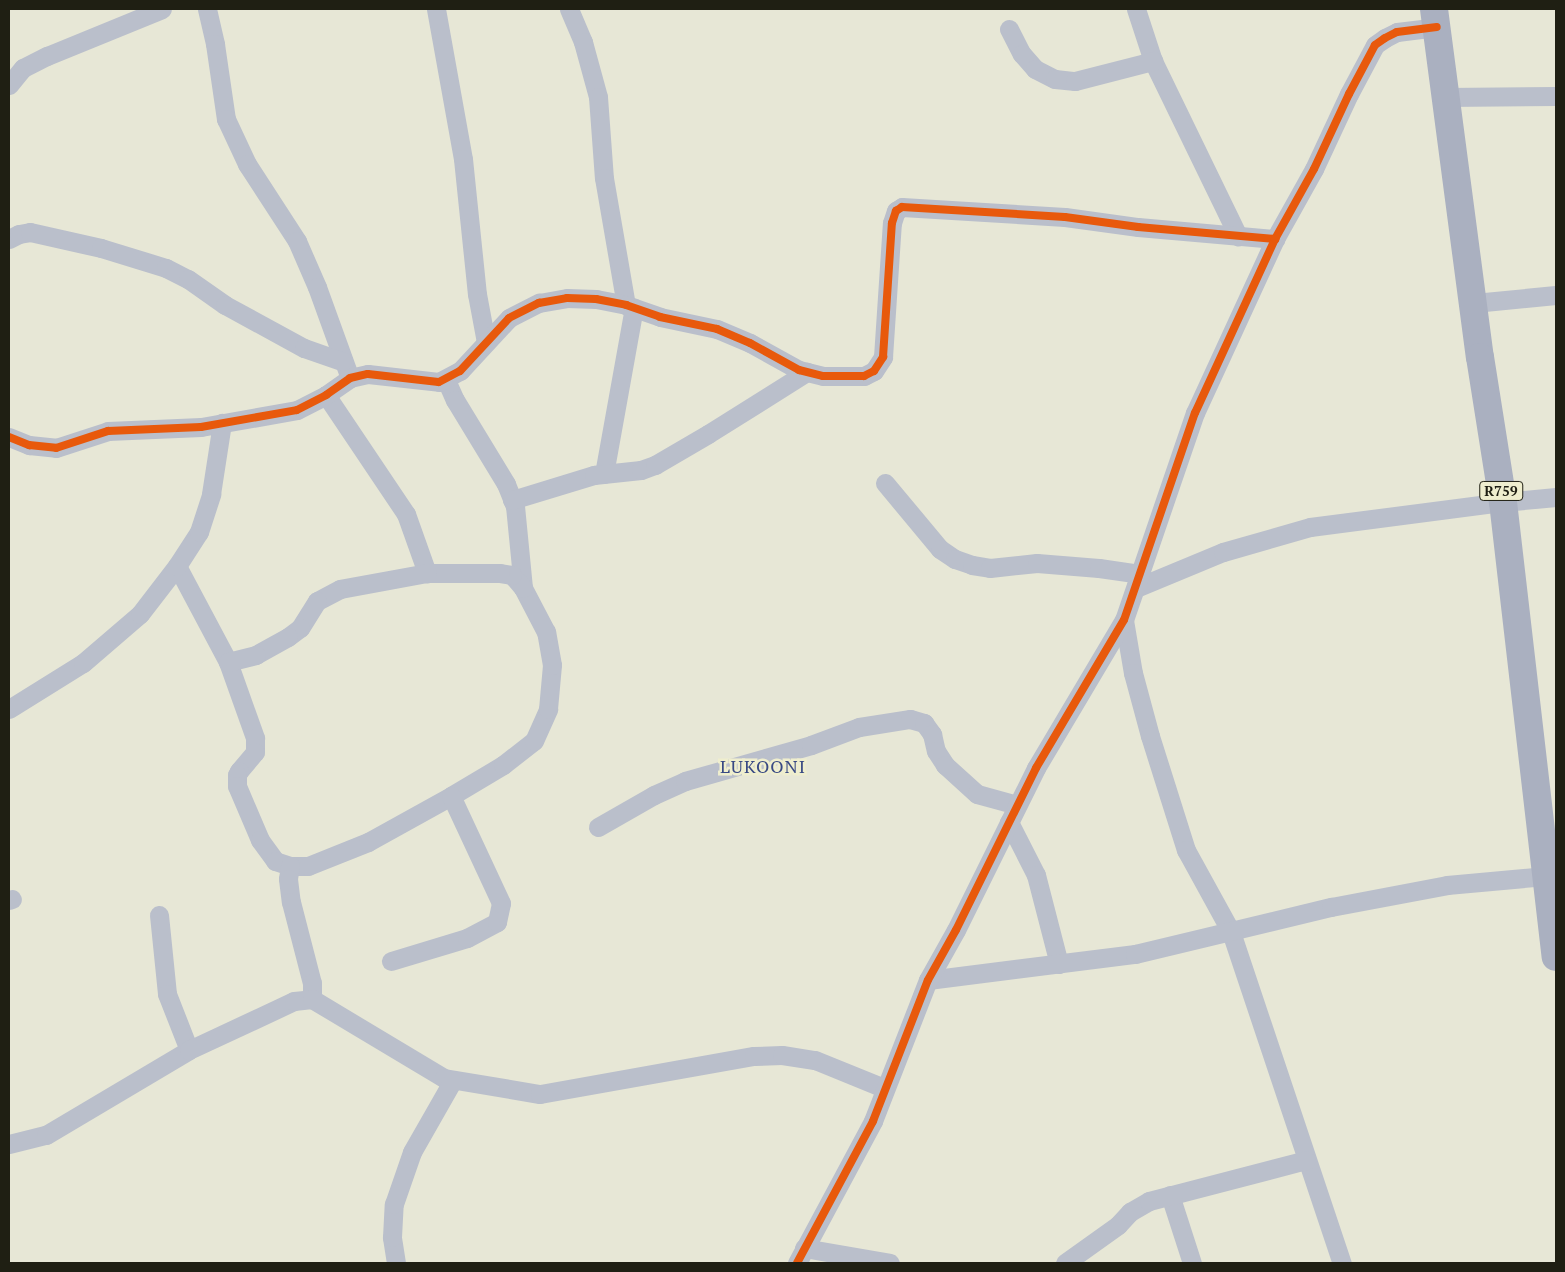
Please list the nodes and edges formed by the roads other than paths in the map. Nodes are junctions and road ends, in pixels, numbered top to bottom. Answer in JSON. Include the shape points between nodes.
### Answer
{"nodes":[{"id":1,"x":162,"y":9,"type":"edge"},
{"id":2,"x":207,"y":9,"type":"edge"},
{"id":3,"x":436,"y":9,"type":"edge"},
{"id":4,"x":569,"y":9,"type":"edge"},
{"id":5,"x":1136,"y":9,"type":"edge"},
{"id":6,"x":1435,"y":18,"type":"edge"},
{"id":7,"x":1009,"y":29,"type":"dead end"},
{"id":8,"x":1153,"y":61,"type":"junction"},
{"id":9,"x":9,"y":85,"type":"edge"},
{"id":10,"x":1556,"y":96,"type":"edge"},
{"id":11,"x":1445,"y":97,"type":"junction"},
{"id":12,"x":1238,"y":236,"type":"junction"},
{"id":13,"x":9,"y":239,"type":"edge"},
{"id":14,"x":1275,"y":239,"type":"junction"},
{"id":15,"x":1556,"y":295,"type":"edge"},
{"id":16,"x":1474,"y":303,"type":"junction"},
{"id":17,"x":630,"y":306,"type":"junction"},
{"id":18,"x":486,"y":342,"type":"junction"},
{"id":19,"x":347,"y":370,"type":"junction"},
{"id":20,"x":807,"y":372,"type":"junction"},
{"id":21,"x":446,"y":380,"type":"junction"},
{"id":22,"x":326,"y":395,"type":"junction"},
{"id":23,"x":222,"y":423,"type":"junction"},
{"id":24,"x":9,"y":437,"type":"edge"},
{"id":25,"x":604,"y":474,"type":"junction"},
{"id":26,"x":885,"y":483,"type":"dead end"},
{"id":27,"x":1556,"y":497,"type":"edge"},
{"id":28,"x":512,"y":500,"type":"junction"},
{"id":29,"x":1503,"y":502,"type":"junction"},
{"id":30,"x":177,"y":566,"type":"junction"},
{"id":31,"x":427,"y":573,"type":"junction"},
{"id":32,"x":1138,"y":581,"type":"junction"},
{"id":33,"x":523,"y":588,"type":"junction"},
{"id":34,"x":1124,"y":620,"type":"junction"},
{"id":35,"x":228,"y":662,"type":"junction"},
{"id":36,"x":9,"y":709,"type":"edge"},
{"id":37,"x":451,"y":796,"type":"junction"},
{"id":38,"x":1017,"y":805,"type":"junction"},
{"id":39,"x":1548,"y":808,"type":"edge"},
{"id":40,"x":1009,"y":822,"type":"junction"},
{"id":41,"x":598,"y":827,"type":"dead end"},
{"id":42,"x":290,"y":866,"type":"junction"},
{"id":43,"x":1546,"y":876,"type":"junction"},
{"id":44,"x":159,"y":915,"type":"dead end"},
{"id":45,"x":1231,"y":932,"type":"junction"},
{"id":46,"x":1556,"y":956,"type":"edge"},
{"id":47,"x":391,"y":961,"type":"dead end"},
{"id":48,"x":1059,"y":964,"type":"junction"},
{"id":49,"x":928,"y":980,"type":"junction"},
{"id":50,"x":312,"y":999,"type":"junction"},
{"id":51,"x":190,"y":1050,"type":"junction"},
{"id":52,"x":453,"y":1080,"type":"junction"},
{"id":53,"x":884,"y":1088,"type":"junction"},
{"id":54,"x":9,"y":1144,"type":"edge"},
{"id":55,"x":1306,"y":1160,"type":"junction"},
{"id":56,"x":1170,"y":1195,"type":"junction"},
{"id":57,"x":801,"y":1256,"type":"edge"},
{"id":58,"x":396,"y":1263,"type":"edge"},
{"id":59,"x":890,"y":1263,"type":"edge"},
{"id":60,"x":1065,"y":1263,"type":"edge"},
{"id":61,"x":1192,"y":1263,"type":"edge"},
{"id":62,"x":1342,"y":1263,"type":"edge"}],
"edges":[{"from":1,"to":9,"type":"street","via":[[47,56],[23,68]]},
{"from":2,"to":19,"type":"street","via":[[226,119],[247,164],[296,241],[317,287]]},
{"from":3,"to":18,"type":"street","via":[[463,159],[477,294]]},
{"from":4,"to":17,"type":"street","via":[[583,42],[598,97],[604,178]]},
{"from":5,"to":8,"type":"street"},
{"from":6,"to":11,"type":"main road","number":"R759"},
{"from":6,"to":14,"type":"street","via":[[1397,32],[1376,45]]},
{"from":7,"to":8,"type":"street","via":[[1022,54],[1035,68],[1055,79],[1075,81]]},
{"from":8,"to":12,"type":"street"},
{"from":10,"to":11,"type":"street"},
{"from":11,"to":16,"type":"main road","number":"R759"},
{"from":12,"to":14,"type":"street"},
{"from":12,"to":20,"type":"street","via":[[1065,218],[902,207],[896,211],[892,223],[883,357],[879,365],[864,376],[823,376]]},
{"from":13,"to":19,"type":"street","via":[[30,232],[101,248],[166,268],[188,279],[224,305]]},
{"from":14,"to":32,"type":"street","via":[[1195,413]]},
{"from":15,"to":16,"type":"street"},
{"from":16,"to":29,"type":"main road","number":"R759"},
{"from":17,"to":18,"type":"street","via":[[596,299],[567,298],[539,303],[509,318]]},
{"from":17,"to":20,"type":"street","via":[[717,329]]},
{"from":17,"to":25,"type":"street"},
{"from":18,"to":21,"type":"street","via":[[460,372]]},
{"from":19,"to":21,"type":"street","via":[[439,382]]},
{"from":19,"to":22,"type":"street"},
{"from":20,"to":25,"type":"street","via":[[656,465],[642,470]]},
{"from":21,"to":28,"type":"street"},
{"from":22,"to":23,"type":"street","via":[[297,410]]},
{"from":22,"to":31,"type":"street","via":[[406,514]]},
{"from":23,"to":24,"type":"street","via":[[108,430],[56,448],[29,445]]},
{"from":23,"to":30,"type":"street","via":[[210,494],[199,532]]},
{"from":25,"to":28,"type":"street"},
{"from":26,"to":32,"type":"street","via":[[940,549],[955,559],[990,568],[1037,563],[1099,568]]},
{"from":27,"to":29,"type":"street"},
{"from":28,"to":33,"type":"street"},
{"from":29,"to":32,"type":"street","via":[[1310,527]]},
{"from":29,"to":39,"type":"main road","number":"R759"},
{"from":30,"to":35,"type":"street"},
{"from":30,"to":36,"type":"street","via":[[140,614],[83,662]]},
{"from":31,"to":33,"type":"street","via":[[500,573],[512,575]]},
{"from":31,"to":35,"type":"street","via":[[340,589],[317,601],[300,628],[288,637],[256,655]]},
{"from":32,"to":34,"type":"street"},
{"from":33,"to":37,"type":"street","via":[[546,632],[552,664],[548,709],[534,741],[503,765]]},
{"from":34,"to":38,"type":"street"},
{"from":34,"to":45,"type":"street","via":[[1133,673],[1186,850]]},
{"from":35,"to":42,"type":"street","via":[[256,746],[236,776],[237,786],[268,853],[275,861]]},
{"from":37,"to":42,"type":"street","via":[[368,842],[308,866]]},
{"from":37,"to":47,"type":"street","via":[[501,903],[497,922],[467,938]]},
{"from":38,"to":40,"type":"street"},
{"from":38,"to":41,"type":"street","via":[[977,794],[945,765],[924,723],[910,718],[859,727],[811,745],[685,781]]},
{"from":39,"to":43,"type":"main road","number":"R759"},
{"from":40,"to":48,"type":"street","via":[[1036,875]]},
{"from":40,"to":49,"type":"street"},
{"from":42,"to":50,"type":"street","via":[[291,902],[312,983]]},
{"from":43,"to":45,"type":"street","via":[[1447,885],[1331,907]]},
{"from":43,"to":46,"type":"main road","number":"R759"},
{"from":44,"to":51,"type":"street","via":[[167,994]]},
{"from":45,"to":48,"type":"street","via":[[1135,954]]},
{"from":45,"to":55,"type":"street"},
{"from":48,"to":49,"type":"street"},
{"from":49,"to":53,"type":"street"},
{"from":50,"to":51,"type":"street","via":[[294,1001]]},
{"from":50,"to":52,"type":"street","via":[[444,1078]]},
{"from":51,"to":54,"type":"street","via":[[46,1135]]},
{"from":52,"to":53,"type":"street","via":[[540,1094],[754,1056],[782,1055],[815,1060]]},
{"from":52,"to":58,"type":"street","via":[[412,1152],[394,1204],[392,1237]]},
{"from":53,"to":57,"type":"street","via":[[873,1121]]},
{"from":55,"to":56,"type":"street"},
{"from":55,"to":62,"type":"street"},
{"from":56,"to":60,"type":"street","via":[[1136,1207],[1118,1225]]},
{"from":56,"to":61,"type":"street"},
{"from":57,"to":59,"type":"street"}]}
